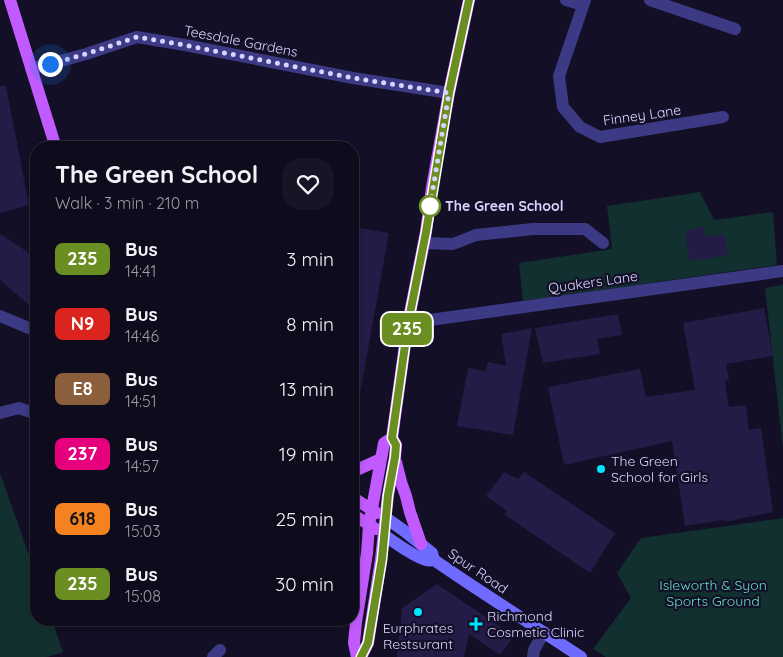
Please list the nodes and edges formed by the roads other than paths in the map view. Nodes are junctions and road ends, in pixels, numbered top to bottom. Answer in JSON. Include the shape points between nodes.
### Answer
{"nodes":[{"id":1,"x":10,"y":0,"type":"edge"},
{"id":2,"x":469,"y":0,"type":"edge"},
{"id":3,"x":566,"y":0,"type":"edge"},
{"id":4,"x":650,"y":0,"type":"edge"},
{"id":5,"x":584,"y":3,"type":"edge"},
{"id":6,"x":735,"y":29,"type":"dead end"},
{"id":7,"x":31,"y":69,"type":"junction"},
{"id":8,"x":449,"y":93,"type":"junction"},
{"id":9,"x":723,"y":118,"type":"dead end"},
{"id":10,"x":54,"y":141,"type":"edge"},
{"id":11,"x":424,"y":243,"type":"junction"},
{"id":12,"x":602,"y":243,"type":"dead end"},
{"id":13,"x":783,"y":271,"type":"edge"},
{"id":14,"x":0,"y":316,"type":"edge"},
{"id":15,"x":408,"y":324,"type":"junction"},
{"id":16,"x":30,"y":328,"type":"edge"},
{"id":17,"x":30,"y":412,"type":"edge"},
{"id":18,"x":0,"y":413,"type":"edge"},
{"id":19,"x":392,"y":438,"type":"junction"},
{"id":20,"x":395,"y":457,"type":"junction"},
{"id":21,"x":381,"y":460,"type":"junction"},
{"id":22,"x":359,"y":469,"type":"edge"},
{"id":23,"x":359,"y":502,"type":"edge"},
{"id":24,"x":372,"y":510,"type":"junction"},
{"id":25,"x":386,"y":518,"type":"junction"},
{"id":26,"x":359,"y":519,"type":"edge"},
{"id":27,"x":369,"y":525,"type":"junction"},
{"id":28,"x":384,"y":535,"type":"junction"},
{"id":29,"x":421,"y":544,"type":"junction"},
{"id":30,"x":434,"y":560,"type":"junction"},
{"id":31,"x":359,"y":603,"type":"edge"},
{"id":32,"x":356,"y":626,"type":"edge"},
{"id":33,"x":544,"y":632,"type":"junction"},
{"id":34,"x":357,"y":657,"type":"edge"},
{"id":35,"x":361,"y":657,"type":"edge"},
{"id":36,"x":534,"y":657,"type":"edge"},
{"id":37,"x":581,"y":657,"type":"edge"}],
"edges":[{"from":1,"to":7,"type":"main road"},
{"from":2,"to":8,"type":"main road"},
{"from":3,"to":5,"type":"street"},
{"from":4,"to":6,"type":"street"},
{"from":5,"to":9,"type":"street","name":"Finney Lane","via":[[559,76],[563,107],[580,127],[600,137]]},
{"from":7,"to":8,"type":"street","name":"Teesdale Gardens","via":[[137,37]]},
{"from":7,"to":10,"type":"main road"},
{"from":8,"to":11,"type":"main road"},
{"from":11,"to":12,"type":"street","via":[[452,244],[476,235],[533,229],[585,230]]},
{"from":11,"to":15,"type":"main road"},
{"from":13,"to":15,"type":"street","name":"Quakers Lane"},
{"from":14,"to":16,"type":"street"},
{"from":15,"to":19,"type":"main road"},
{"from":17,"to":18,"type":"street","via":[[19,408]]},
{"from":19,"to":20,"type":"main road","via":[[396,445]]},
{"from":19,"to":21,"type":"main road","via":[[384,443]]},
{"from":20,"to":25,"type":"main road"},
{"from":20,"to":29,"type":"main road"},
{"from":21,"to":22,"type":"main road"},
{"from":21,"to":24,"type":"main road"},
{"from":23,"to":24,"type":"main road"},
{"from":24,"to":25,"type":"main road"},
{"from":24,"to":27,"type":"main road"},
{"from":25,"to":28,"type":"main road"},
{"from":25,"to":29,"type":"main road","name":"Spur Road"},
{"from":26,"to":27,"type":"main road"},
{"from":27,"to":28,"type":"main road"},
{"from":27,"to":31,"type":"main road"},
{"from":28,"to":30,"type":"main road","name":"Spur Road","via":[[427,561]]},
{"from":28,"to":35,"type":"main road","via":[[368,643]]},
{"from":29,"to":30,"type":"main road","name":"Spur Road","via":[[432,553]]},
{"from":30,"to":33,"type":"main road","name":"Spur Road"},
{"from":32,"to":34,"type":"main road"},
{"from":33,"to":36,"type":"street","via":[[534,650]]},
{"from":33,"to":37,"type":"main road","name":"Spur Road"}]}
